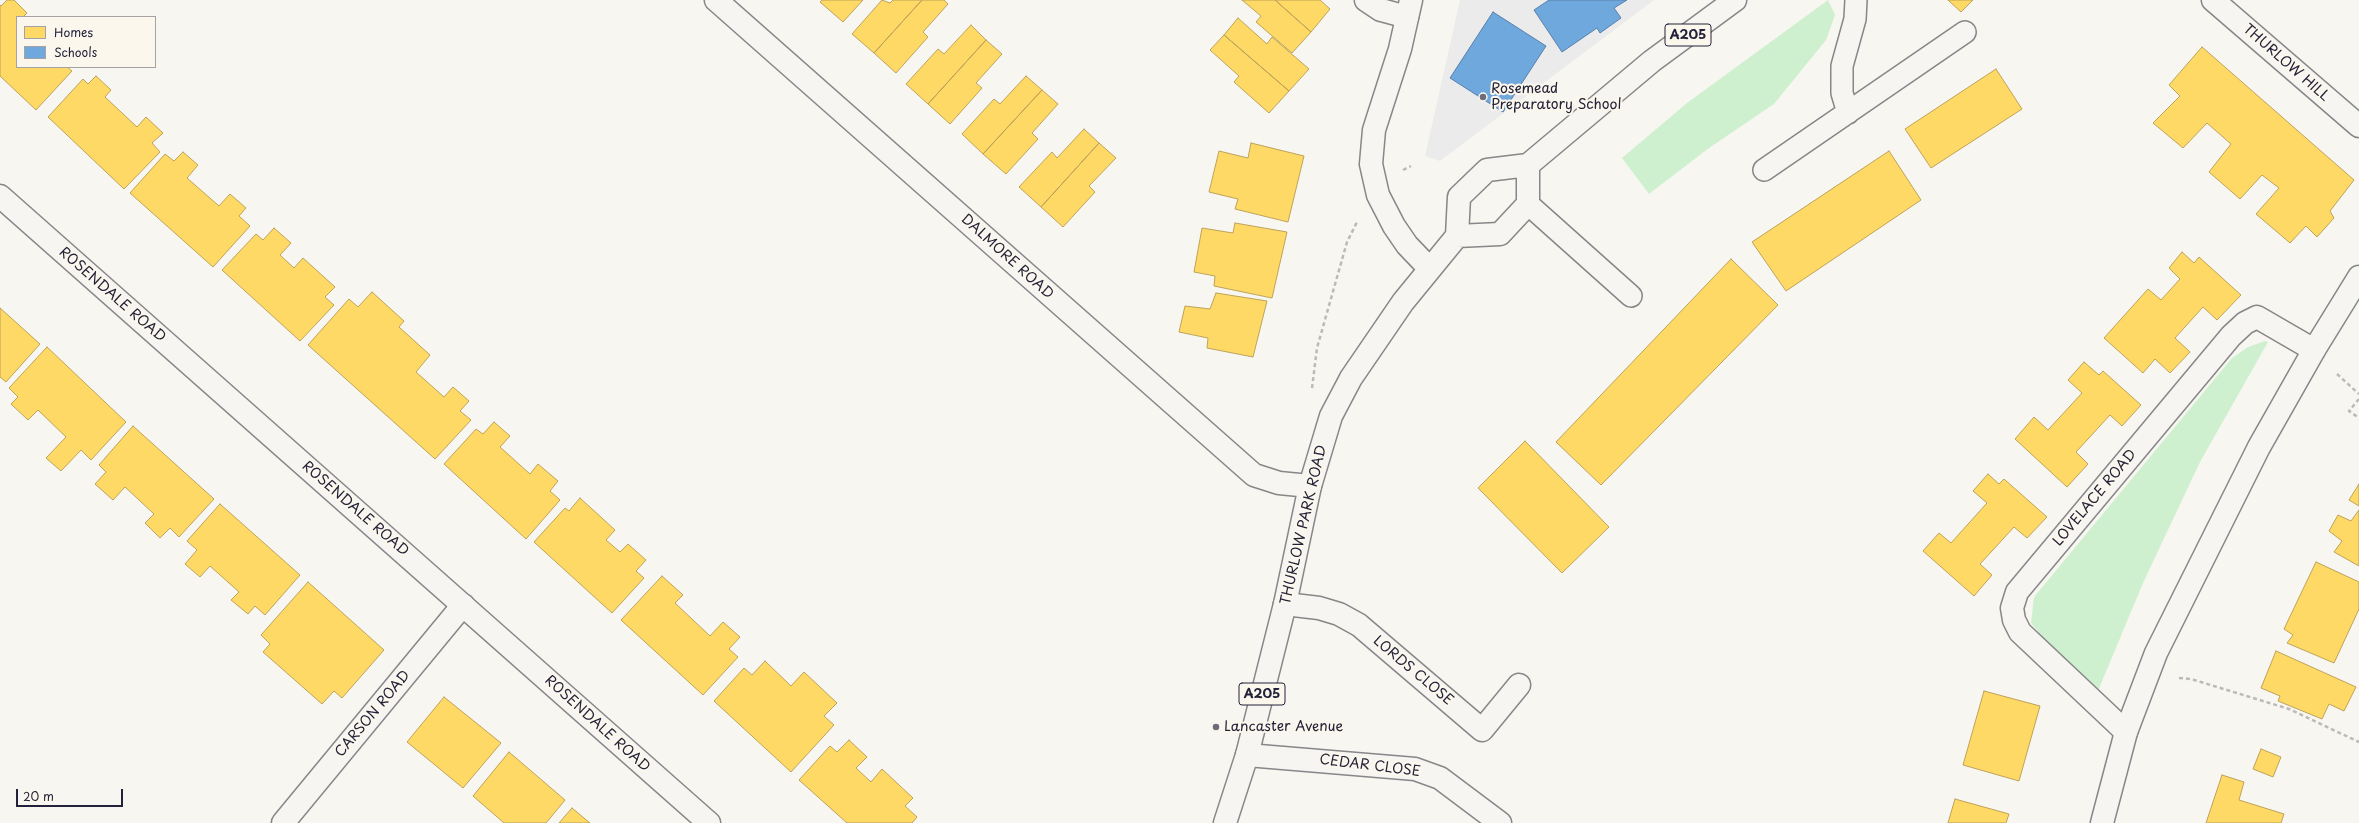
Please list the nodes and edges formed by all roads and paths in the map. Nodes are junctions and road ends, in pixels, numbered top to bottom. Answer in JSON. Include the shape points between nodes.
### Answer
{"nodes":[{"id":1,"x":716,"y":0,"type":"edge"},
{"id":2,"x":1366,"y":0,"type":"edge"},
{"id":3,"x":1735,"y":0,"type":"edge"},
{"id":4,"x":1856,"y":0,"type":"edge"},
{"id":5,"x":2214,"y":0,"type":"edge"},
{"id":6,"x":1409,"y":8,"type":"edge"},
{"id":7,"x":1965,"y":32,"type":"dead end"},
{"id":8,"x":1848,"y":113,"type":"junction"},
{"id":9,"x":2359,"y":126,"type":"edge"},
{"id":10,"x":1528,"y":165,"type":"junction"},
{"id":11,"x":1411,"y":166,"type":"dead end"},
{"id":12,"x":1764,"y":170,"type":"dead end"},
{"id":13,"x":1401,"y":171,"type":"dead end"},
{"id":14,"x":0,"y":196,"type":"edge"},
{"id":15,"x":1528,"y":204,"type":"junction"},
{"id":16,"x":1383,"y":205,"type":"junction"},
{"id":17,"x":1457,"y":236,"type":"junction"},
{"id":18,"x":1429,"y":268,"type":"junction"},
{"id":19,"x":2359,"y":277,"type":"edge"},
{"id":20,"x":1631,"y":296,"type":"dead end"},
{"id":21,"x":2314,"y":350,"type":"junction"},
{"id":22,"x":2337,"y":374,"type":"dead end"},
{"id":23,"x":2359,"y":394,"type":"edge"},
{"id":24,"x":2359,"y":399,"type":"edge"},
{"id":25,"x":1331,"y":416,"type":"junction"},
{"id":26,"x":2359,"y":418,"type":"edge"},
{"id":27,"x":1310,"y":486,"type":"junction"},
{"id":28,"x":1285,"y":604,"type":"junction"},
{"id":29,"x":464,"y":605,"type":"junction"},
{"id":30,"x":2175,"y":678,"type":"dead end"},
{"id":31,"x":1519,"y":685,"type":"dead end"},
{"id":32,"x":2126,"y":732,"type":"junction"},
{"id":33,"x":2359,"y":742,"type":"edge"},
{"id":34,"x":1247,"y":754,"type":"junction"},
{"id":35,"x":283,"y":823,"type":"edge"},
{"id":36,"x":709,"y":823,"type":"edge"},
{"id":37,"x":1225,"y":823,"type":"edge"},
{"id":38,"x":1500,"y":823,"type":"edge"},
{"id":39,"x":2102,"y":823,"type":"edge"}],
"edges":[{"from":1,"to":27,"type":"main road","name":"DALMORE ROAD","via":[[1254,475],[1279,483]]},
{"from":2,"to":6,"type":"main road","via":[[1381,10]]},
{"from":3,"to":10,"type":"main road","number":"A205","via":[[1652,61]]},
{"from":4,"to":8,"type":"lane","via":[[1856,19],[1842,66],[1842,93]]},
{"from":5,"to":9,"type":"main road","name":"THURLOW HILL"},
{"from":6,"to":16,"type":"main road","via":[[1400,49],[1372,140],[1370,164]]},
{"from":7,"to":8,"type":"lane"},
{"from":8,"to":12,"type":"lane"},
{"from":10,"to":15,"type":"main road"},
{"from":10,"to":17,"type":"main road","via":[[1487,170],[1459,197]]},
{"from":11,"to":13,"type":"path"},
{"from":14,"to":29,"type":"main road","name":"ROSENDALE ROAD"},
{"from":15,"to":17,"type":"main road","via":[[1500,234]]},
{"from":15,"to":20,"type":"lane"},
{"from":16,"to":18,"type":"main road","via":[[1399,234]]},
{"from":16,"to":25,"type":"path","via":[[1360,217],[1347,242],[1317,348],[1310,386]]},
{"from":17,"to":18,"type":"main road","name":"THURLOW PARK ROAD","number":"A205"},
{"from":18,"to":25,"type":"main road","name":"THURLOW PARK ROAD","number":"A205","via":[[1351,378]]},
{"from":19,"to":21,"type":"main road"},
{"from":21,"to":32,"type":"main road","via":[[2259,447],[2156,653]]},
{"from":21,"to":32,"type":"main road","name":"LOVELACE ROAD","via":[[2257,317],[2245,324],[2226,342],[2018,592],[2012,608],[2020,632]]},
{"from":22,"to":23,"type":"path"},
{"from":24,"to":26,"type":"path","via":[[2349,411]]},
{"from":25,"to":27,"type":"main road","name":"THURLOW PARK ROAD","number":"A205"},
{"from":27,"to":28,"type":"main road","name":"THURLOW PARK ROAD","number":"A205"},
{"from":28,"to":31,"type":"main road","name":"LORDS CLOSE","via":[[1319,608],[1339,614],[1359,625],[1482,730]]},
{"from":28,"to":34,"type":"main road","name":"THURLOW PARK ROAD","number":"A205"},
{"from":29,"to":35,"type":"main road","name":"CARSON ROAD"},
{"from":29,"to":36,"type":"main road","name":"ROSENDALE ROAD"},
{"from":30,"to":33,"type":"path","via":[[2191,679],[2289,709]]},
{"from":32,"to":39,"type":"main road"},
{"from":34,"to":37,"type":"main road","name":"THURLOW PARK ROAD","number":"A205"},
{"from":34,"to":38,"type":"main road","name":"CEDAR CLOSE","via":[[1415,769],[1440,778]]}]}
